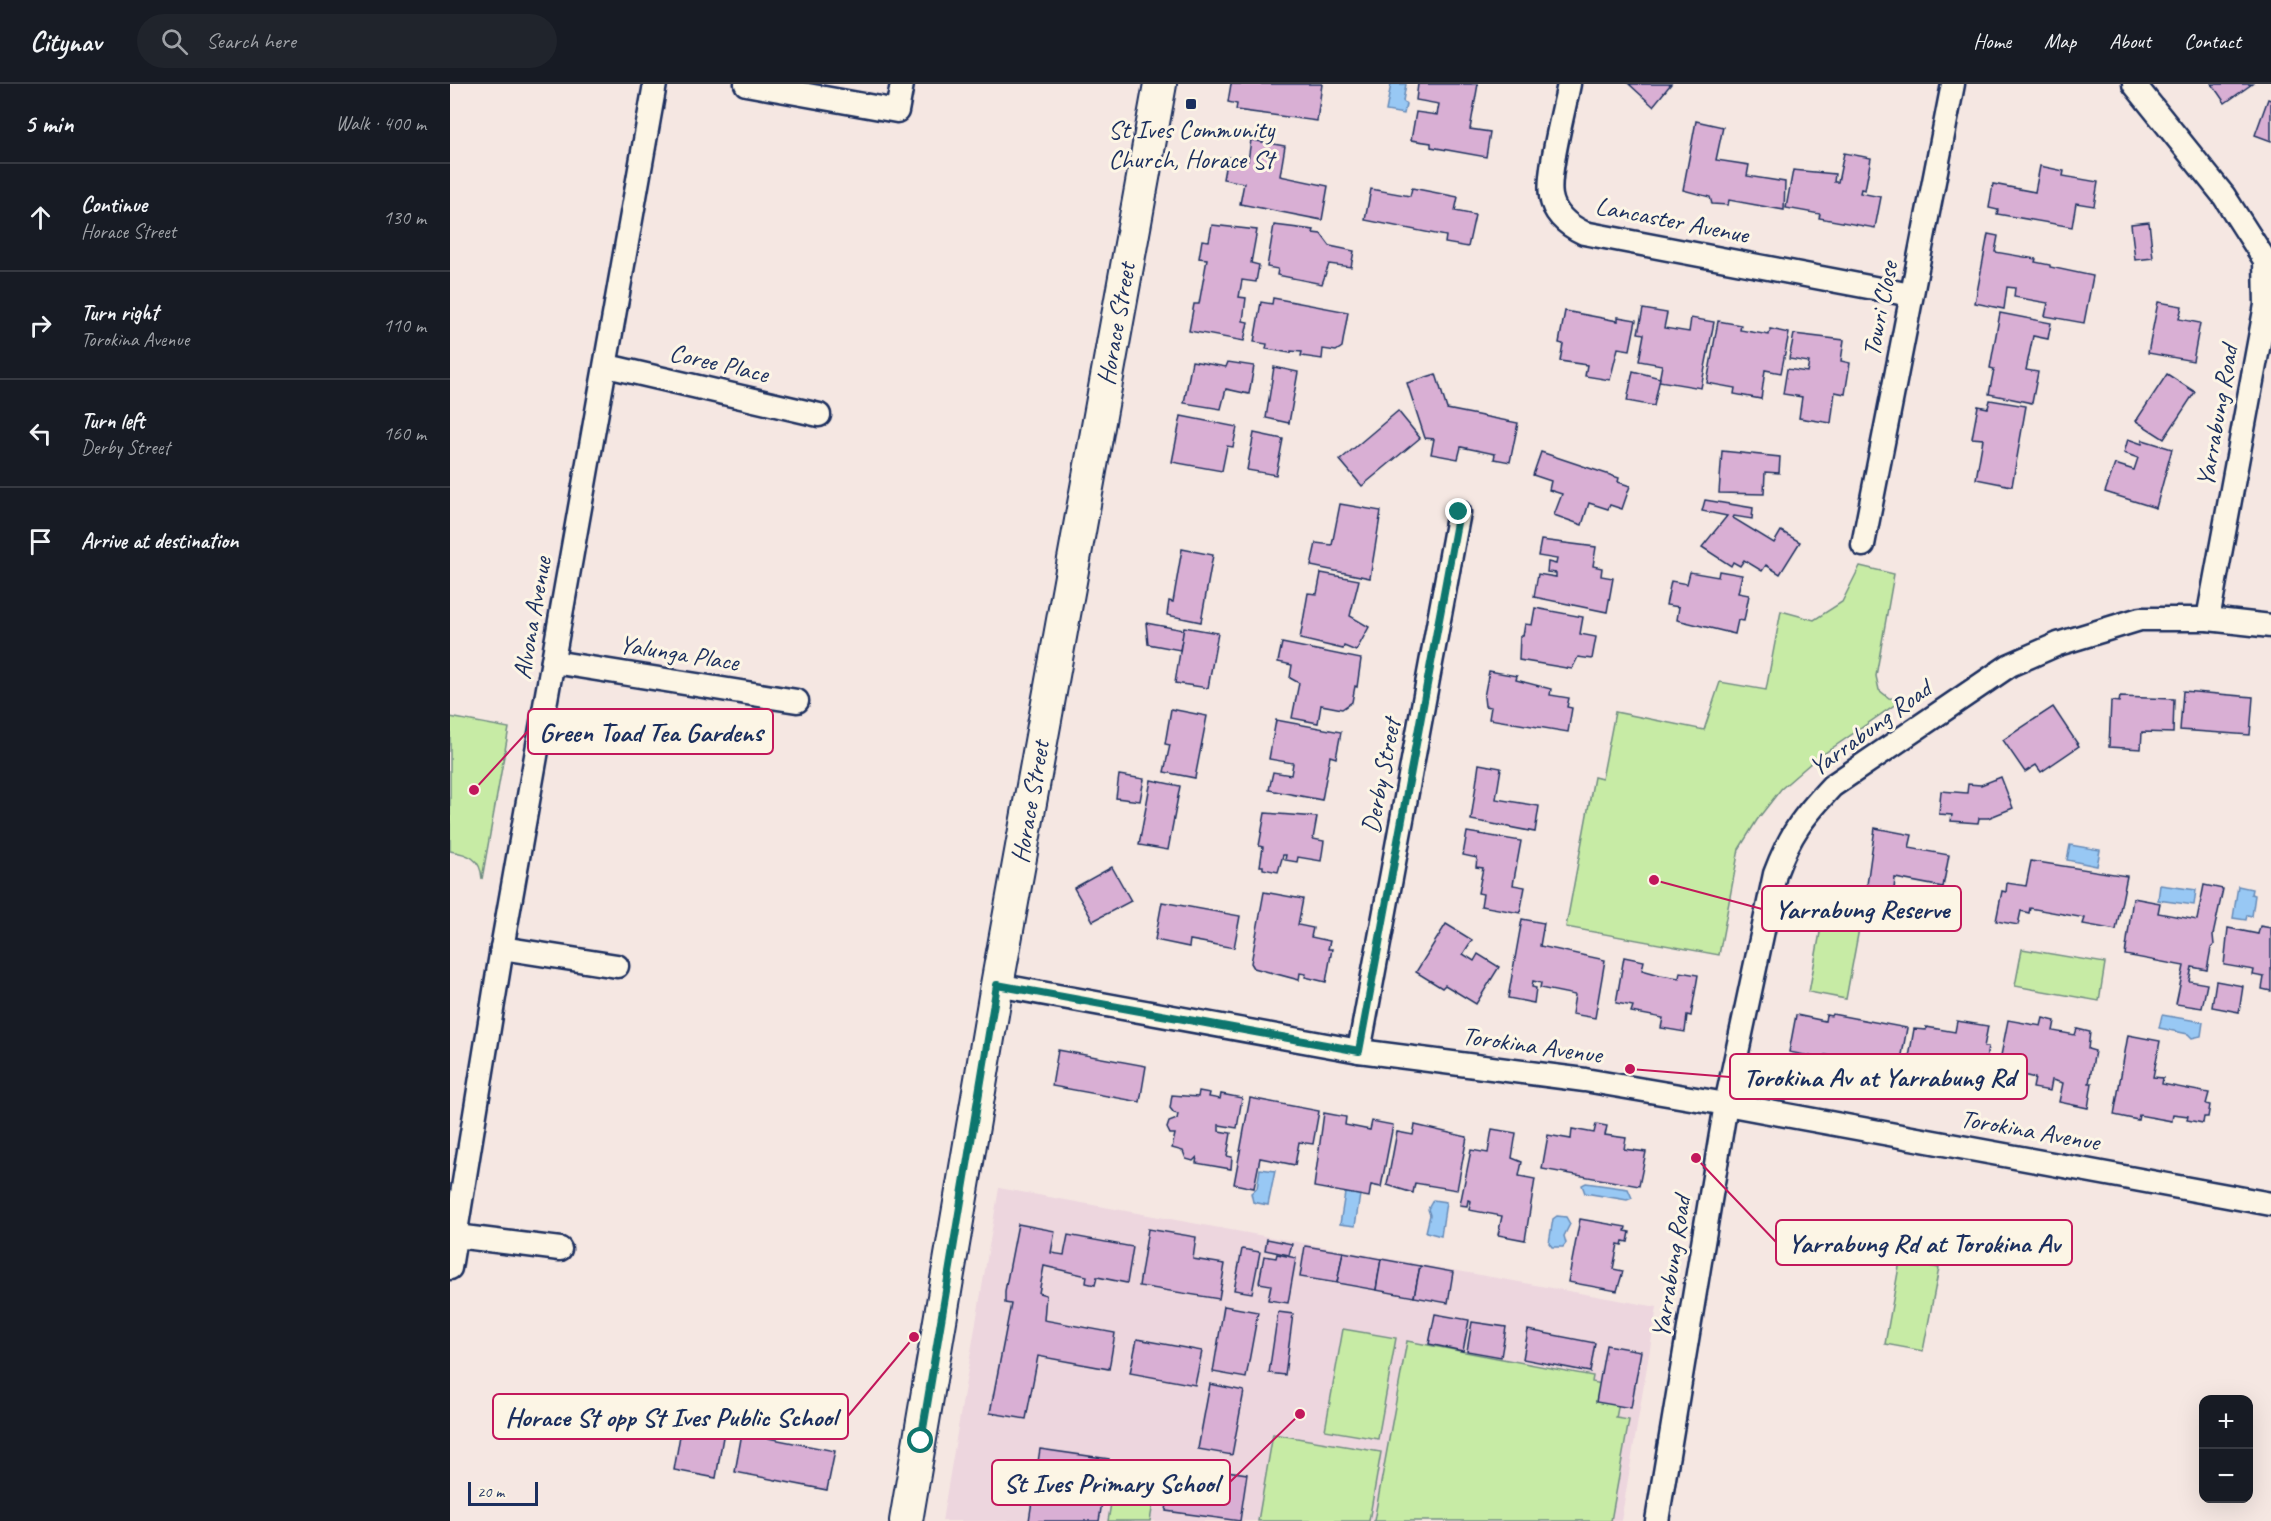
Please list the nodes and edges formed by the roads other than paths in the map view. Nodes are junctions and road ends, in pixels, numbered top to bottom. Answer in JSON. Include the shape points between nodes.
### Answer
{"nodes":[{"id":1,"x":655,"y":84,"type":"edge"},
{"id":2,"x":746,"y":84,"type":"edge"},
{"id":3,"x":902,"y":84,"type":"edge"},
{"id":4,"x":1160,"y":84,"type":"edge"},
{"id":5,"x":1569,"y":84,"type":"edge"},
{"id":6,"x":1953,"y":84,"type":"edge"},
{"id":7,"x":2134,"y":84,"type":"edge"},
{"id":8,"x":2268,"y":260,"type":"edge"},
{"id":9,"x":1911,"y":295,"type":"junction"},
{"id":10,"x":607,"y":366,"type":"junction"},
{"id":11,"x":819,"y":415,"type":"dead end"},
{"id":12,"x":1459,"y":512,"type":"dead end"},
{"id":13,"x":1863,"y":545,"type":"dead end"},
{"id":14,"x":2208,"y":619,"type":"junction"},
{"id":15,"x":2271,"y":626,"type":"edge"},
{"id":16,"x":553,"y":662,"type":"junction"},
{"id":17,"x":797,"y":701,"type":"dead end"},
{"id":18,"x":502,"y":948,"type":"junction"},
{"id":19,"x":617,"y":966,"type":"dead end"},
{"id":20,"x":997,"y":985,"type":"junction"},
{"id":21,"x":1359,"y":1051,"type":"junction"},
{"id":22,"x":1726,"y":1104,"type":"junction"},
{"id":23,"x":2271,"y":1204,"type":"edge"},
{"id":24,"x":456,"y":1236,"type":"junction"},
{"id":25,"x":560,"y":1249,"type":"dead end"},
{"id":26,"x":450,"y":1268,"type":"edge"},
{"id":27,"x":906,"y":1521,"type":"edge"},
{"id":28,"x":1657,"y":1521,"type":"edge"}],
"edges":[{"from":1,"to":10,"type":"street","name":"Alvona Avenue"},
{"from":2,"to":3,"type":"street","via":[[897,111]]},
{"from":4,"to":20,"type":"main road","name":"Horace Street"},
{"from":5,"to":9,"type":"street","name":"Lancaster Avenue","via":[[1551,180],[1551,197],[1568,225],[1584,233]]},
{"from":6,"to":9,"type":"street","name":"Towri Close"},
{"from":7,"to":8,"type":"street","name":"Yarrabung Road","via":[[2224,196]]},
{"from":8,"to":14,"type":"street","name":"Yarrabung Road","via":[[2266,305]]},
{"from":9,"to":13,"type":"street","name":"Towri Close"},
{"from":10,"to":11,"type":"street","name":"Coree Place"},
{"from":10,"to":16,"type":"street","name":"Alvona Avenue"},
{"from":12,"to":21,"type":"street","name":"Derby Street"},
{"from":14,"to":15,"type":"street"},
{"from":14,"to":22,"type":"street","name":"Yarrabung Road","via":[[2140,619],[2058,644],[2010,665],[1832,786],[1788,840],[1775,874]]},
{"from":16,"to":17,"type":"street","name":"Yalunga Place"},
{"from":16,"to":18,"type":"street","name":"Alvona Avenue"},
{"from":18,"to":19,"type":"street"},
{"from":18,"to":24,"type":"street","name":"Alvona Avenue"},
{"from":20,"to":21,"type":"street","name":"Torokina Avenue"},
{"from":20,"to":27,"type":"main road","name":"Horace Street"},
{"from":21,"to":22,"type":"street","name":"Torokina Avenue","via":[[1585,1080]]},
{"from":22,"to":23,"type":"street","name":"Torokina Avenue"},
{"from":22,"to":28,"type":"street","name":"Yarrabung Road"},
{"from":24,"to":25,"type":"street"},
{"from":24,"to":26,"type":"street","name":"Alvona Avenue"}]}
